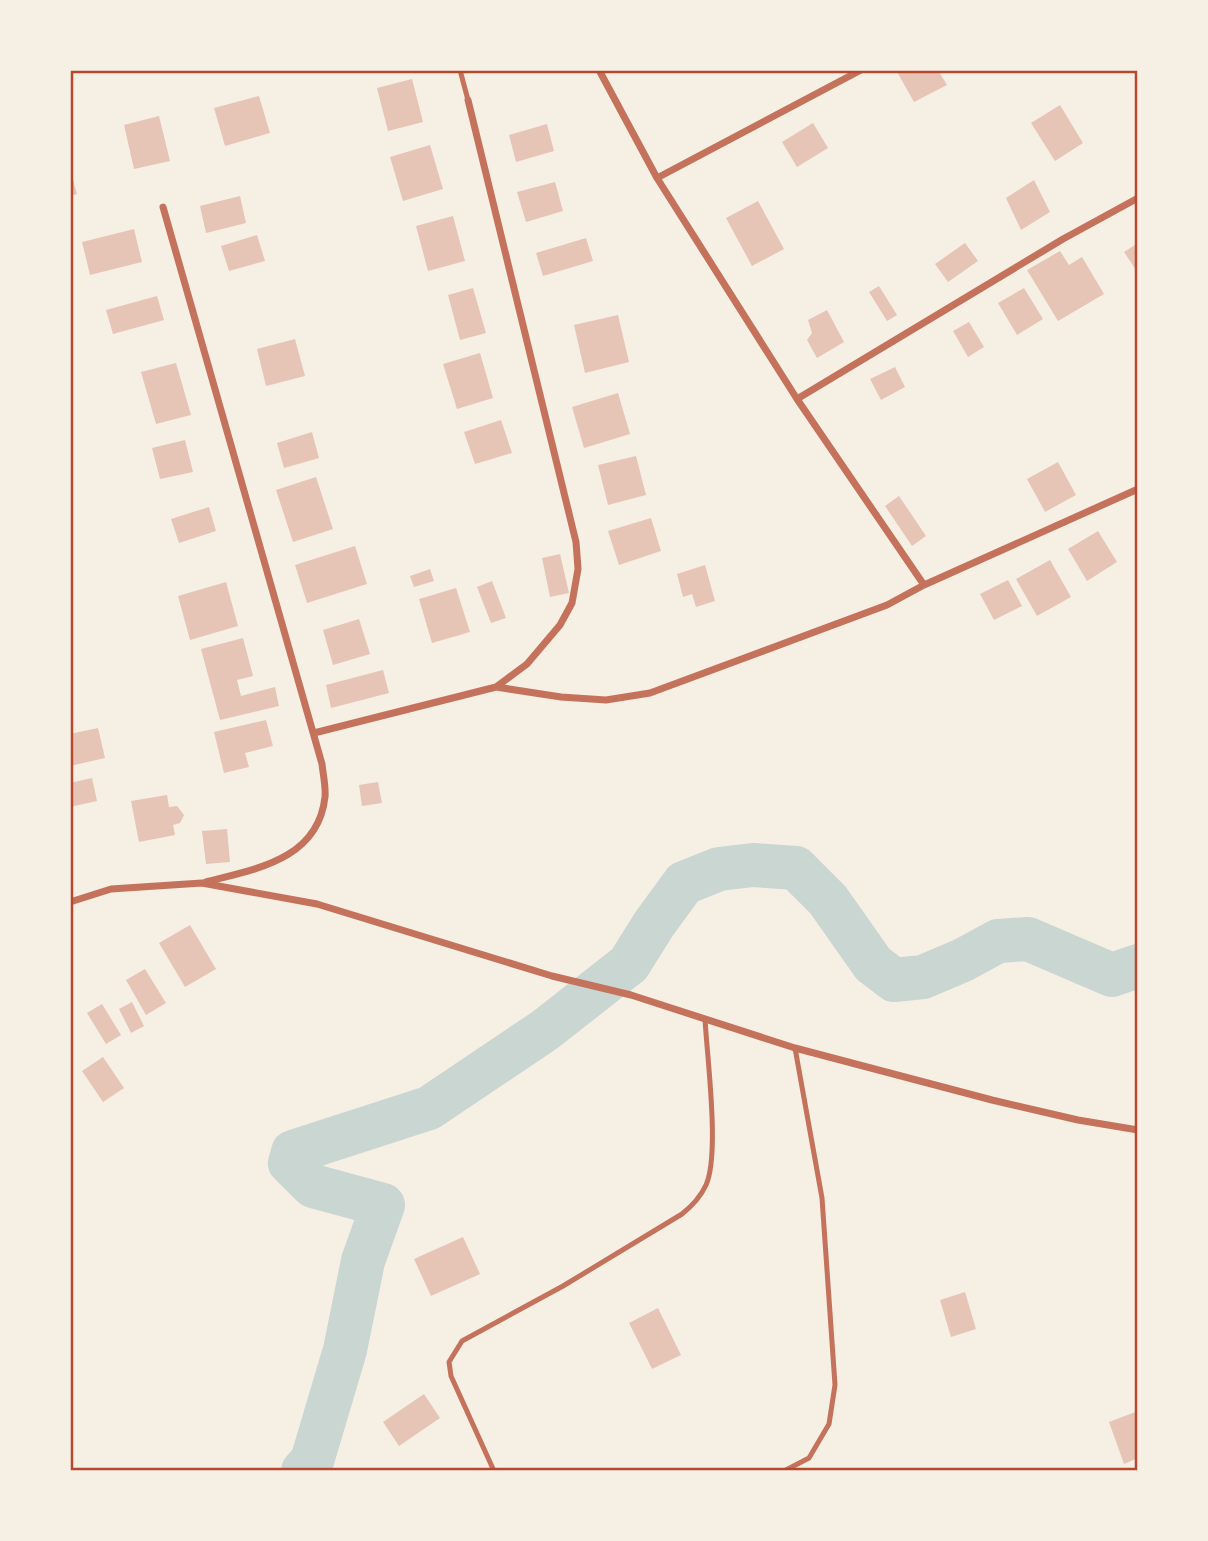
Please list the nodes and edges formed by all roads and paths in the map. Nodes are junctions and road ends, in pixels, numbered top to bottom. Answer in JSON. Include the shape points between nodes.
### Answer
{"nodes":[{"id":1,"x":460,"y":70,"type":"edge"},
{"id":2,"x":599,"y":70,"type":"edge"},
{"id":3,"x":861,"y":70,"type":"edge"},
{"id":4,"x":468,"y":100,"type":"joint"},
{"id":5,"x":657,"y":178,"type":"junction"},
{"id":6,"x":1138,"y":198,"type":"edge"},
{"id":7,"x":163,"y":207,"type":"dead end"},
{"id":8,"x":797,"y":399,"type":"junction"},
{"id":9,"x":1138,"y":489,"type":"edge"},
{"id":10,"x":924,"y":585,"type":"junction"},
{"id":11,"x":496,"y":687,"type":"junction"},
{"id":12,"x":314,"y":733,"type":"junction"},
{"id":13,"x":202,"y":883,"type":"junction"},
{"id":14,"x":70,"y":902,"type":"edge"},
{"id":15,"x":705,"y":1019,"type":"junction"},
{"id":16,"x":795,"y":1048,"type":"junction"},
{"id":17,"x":1138,"y":1130,"type":"edge"},
{"id":18,"x":495,"y":1471,"type":"edge"},
{"id":19,"x":784,"y":1471,"type":"edge"}],
"edges":[{"from":1,"to":4,"type":"lane"},
{"from":2,"to":5,"type":"street"},
{"from":3,"to":5,"type":"street"},
{"from":4,"to":11,"type":"street","via":[[576,542],[578,569],[572,603],[560,625],[527,664]]},
{"from":5,"to":8,"type":"street"},
{"from":6,"to":8,"type":"street"},
{"from":7,"to":12,"type":"street"},
{"from":8,"to":10,"type":"street"},
{"from":9,"to":10,"type":"street"},
{"from":10,"to":11,"type":"street","via":[[887,605],[650,693],[606,700]]},
{"from":11,"to":12,"type":"street"},
{"from":12,"to":13,"type":"street","via":[[325,797],[316,828],[293,853]]},
{"from":13,"to":14,"type":"street","via":[[111,889]]},
{"from":13,"to":15,"type":"street","via":[[317,904]]},
{"from":15,"to":16,"type":"street"},
{"from":15,"to":18,"type":"lane","via":[[712,1144],[707,1183],[696,1202],[564,1286],[462,1341],[449,1362],[451,1376]]},
{"from":16,"to":17,"type":"street","via":[[992,1100]]},
{"from":16,"to":19,"type":"lane","via":[[822,1198],[835,1385],[829,1424],[809,1458]]}]}
